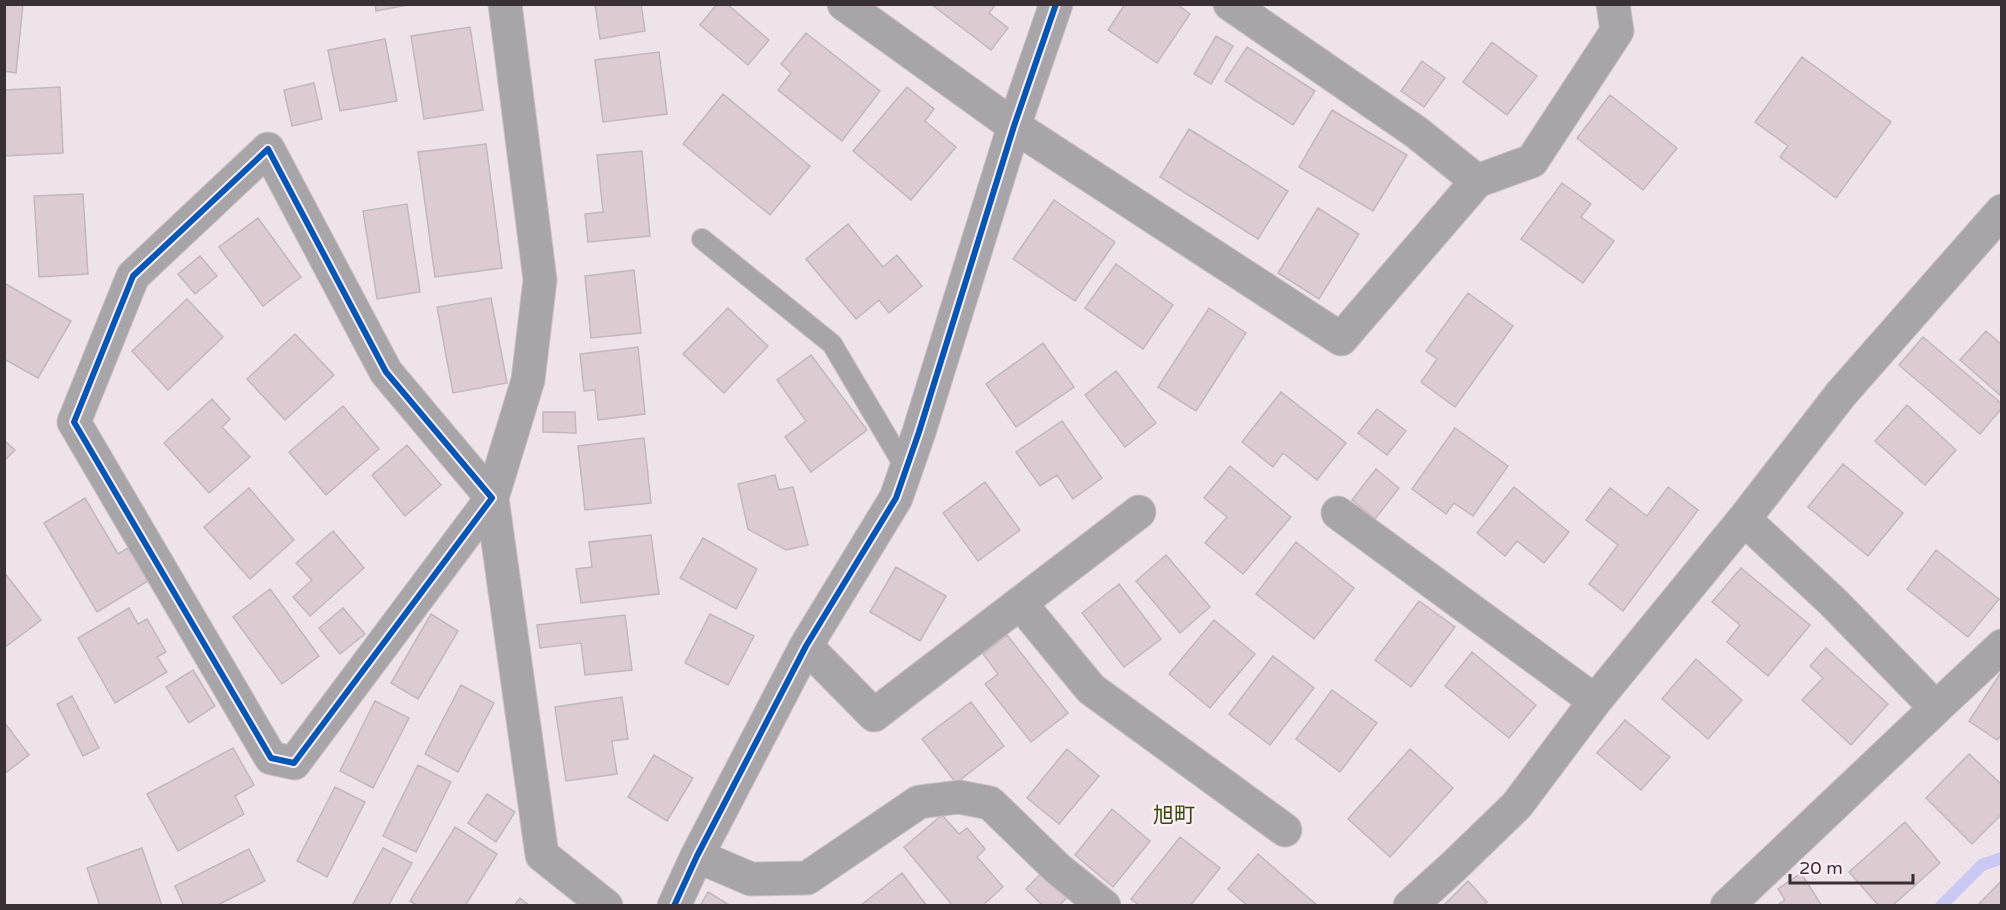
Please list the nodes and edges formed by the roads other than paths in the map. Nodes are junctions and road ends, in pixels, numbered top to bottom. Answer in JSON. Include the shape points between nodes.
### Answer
{"nodes":[{"id":1,"x":505,"y":4,"type":"edge"},
{"id":2,"x":844,"y":4,"type":"edge"},
{"id":3,"x":1056,"y":4,"type":"edge"},
{"id":4,"x":1230,"y":4,"type":"edge"},
{"id":5,"x":1613,"y":4,"type":"edge"},
{"id":6,"x":1014,"y":126,"type":"junction"},
{"id":7,"x":1477,"y":181,"type":"junction"},
{"id":8,"x":2001,"y":211,"type":"edge"},
{"id":9,"x":702,"y":239,"type":"dead end"},
{"id":10,"x":906,"y":469,"type":"junction"},
{"id":11,"x":492,"y":498,"type":"junction"},
{"id":12,"x":1139,"y":513,"type":"dead end"},
{"id":13,"x":1338,"y":513,"type":"dead end"},
{"id":14,"x":1744,"y":519,"type":"junction"},
{"id":15,"x":1020,"y":603,"type":"junction"},
{"id":16,"x":806,"y":646,"type":"junction"},
{"id":17,"x":2001,"y":646,"type":"edge"},
{"id":18,"x":1595,"y":701,"type":"junction"},
{"id":19,"x":1936,"y":708,"type":"junction"},
{"id":20,"x":1284,"y":830,"type":"dead end"},
{"id":21,"x":698,"y":856,"type":"junction"},
{"id":22,"x":606,"y":906,"type":"edge"},
{"id":23,"x":674,"y":906,"type":"edge"},
{"id":24,"x":1104,"y":906,"type":"edge"},
{"id":25,"x":1410,"y":906,"type":"edge"},
{"id":26,"x":1727,"y":906,"type":"edge"}],
"edges":[{"from":1,"to":11,"type":"street","via":[[540,280],[528,380]]},
{"from":2,"to":6,"type":"street"},
{"from":3,"to":6,"type":"street"},
{"from":4,"to":7,"type":"street","via":[[1416,132]]},
{"from":5,"to":7,"type":"street","via":[[1617,31],[1532,161]]},
{"from":6,"to":7,"type":"street","via":[[1341,339]]},
{"from":6,"to":10,"type":"street"},
{"from":8,"to":14,"type":"street","via":[[1841,394]]},
{"from":9,"to":10,"type":"lane","via":[[832,344]]},
{"from":10,"to":16,"type":"street","via":[[896,498]]},
{"from":11,"to":11,"type":"street","via":[[386,372],[268,149],[133,276],[74,422],[271,758],[294,763]]},
{"from":11,"to":22,"type":"street","via":[[542,855]]},
{"from":12,"to":15,"type":"street"},
{"from":13,"to":18,"type":"street"},
{"from":14,"to":18,"type":"street"},
{"from":14,"to":19,"type":"street","via":[[1833,602]]},
{"from":15,"to":16,"type":"street","via":[[874,715]]},
{"from":15,"to":20,"type":"street","via":[[1091,689]]},
{"from":16,"to":21,"type":"street"},
{"from":17,"to":19,"type":"street"},
{"from":18,"to":25,"type":"street","via":[[1517,805]]},
{"from":19,"to":26,"type":"street"},
{"from":21,"to":23,"type":"street"},
{"from":21,"to":24,"type":"street","via":[[751,879],[807,878],[919,802],[959,797],[990,803],[1058,869]]}]}
